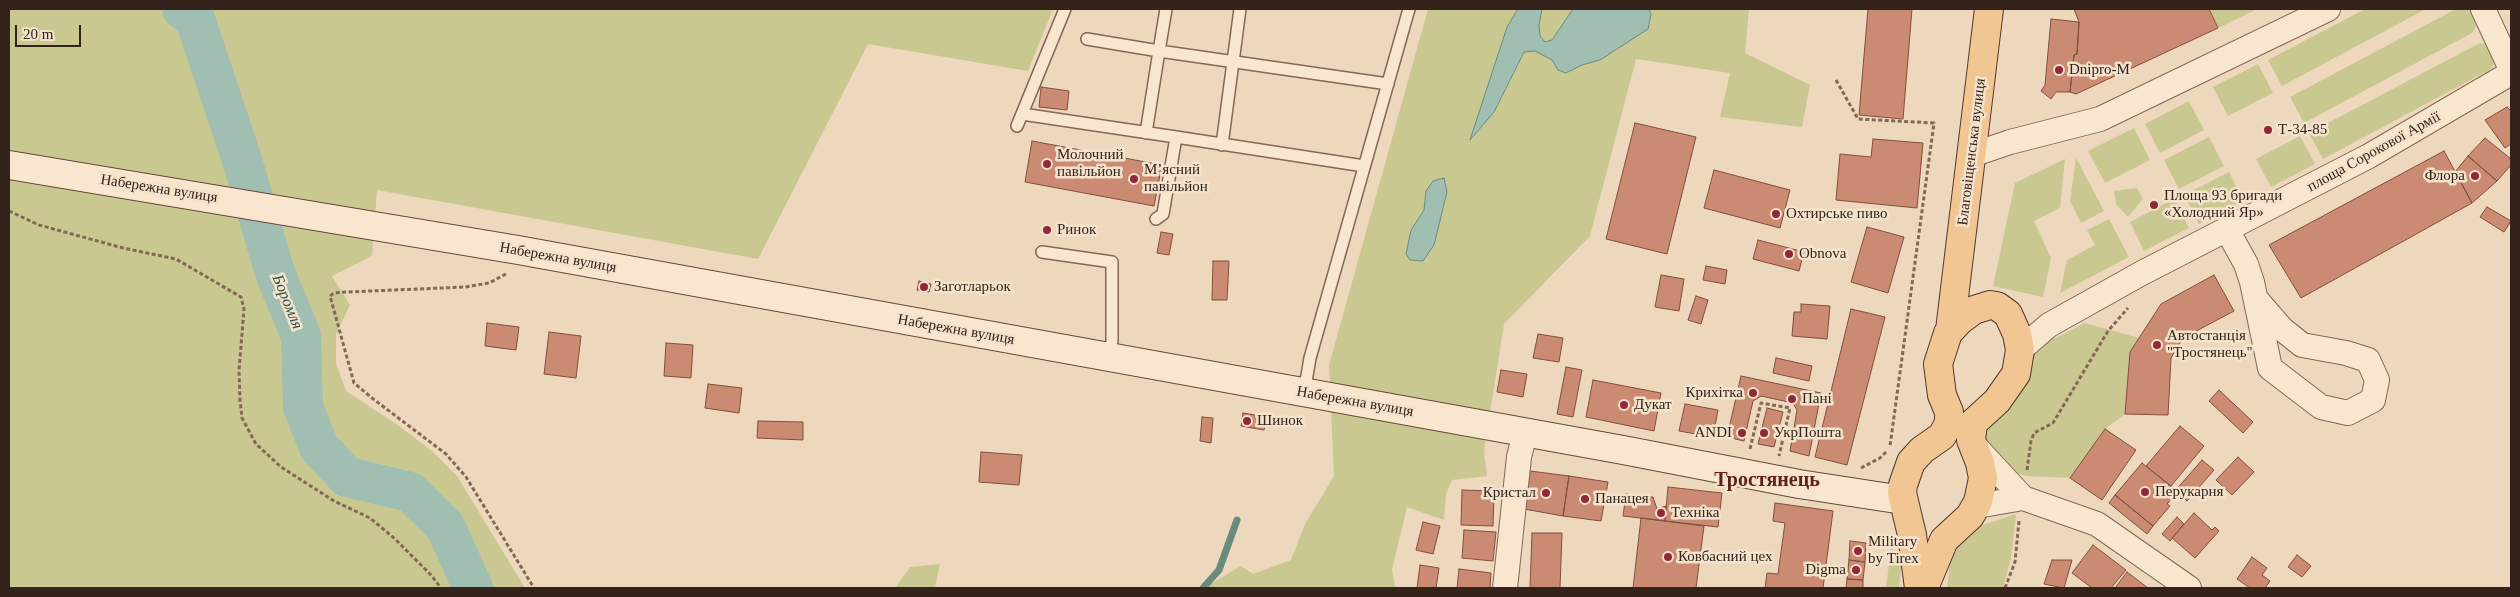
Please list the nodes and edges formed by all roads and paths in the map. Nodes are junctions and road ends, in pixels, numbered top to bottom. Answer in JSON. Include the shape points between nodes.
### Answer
{"nodes":[{"id":1,"x":1064,"y":9,"type":"edge"},
{"id":2,"x":1166,"y":9,"type":"edge"},
{"id":3,"x":1240,"y":9,"type":"edge"},
{"id":4,"x":1409,"y":9,"type":"edge"},
{"id":5,"x":1989,"y":9,"type":"edge"},
{"id":6,"x":2328,"y":9,"type":"edge"},
{"id":7,"x":2483,"y":9,"type":"edge"},
{"id":8,"x":1087,"y":39,"type":"dead end"},
{"id":9,"x":1159,"y":51,"type":"junction"},
{"id":10,"x":1233,"y":62,"type":"junction"},
{"id":11,"x":2511,"y":71,"type":"edge"},
{"id":12,"x":1836,"y":80,"type":"dead end"},
{"id":13,"x":1388,"y":84,"type":"junction"},
{"id":14,"x":1022,"y":114,"type":"junction"},
{"id":15,"x":1017,"y":126,"type":"dead end"},
{"id":16,"x":1146,"y":133,"type":"junction"},
{"id":17,"x":1176,"y":137,"type":"junction"},
{"id":18,"x":1222,"y":145,"type":"junction"},
{"id":19,"x":1972,"y":155,"type":"junction"},
{"id":20,"x":9,"y":165,"type":"edge"},
{"id":21,"x":1364,"y":166,"type":"junction"},
{"id":22,"x":9,"y":211,"type":"edge"},
{"id":23,"x":1156,"y":219,"type":"dead end"},
{"id":24,"x":2227,"y":230,"type":"junction"},
{"id":25,"x":518,"y":250,"type":"junction"},
{"id":26,"x":1042,"y":252,"type":"dead end"},
{"id":27,"x":1960,"y":253,"type":"junction"},
{"id":28,"x":2256,"y":298,"type":"junction"},
{"id":29,"x":1999,"y":311,"type":"junction"},
{"id":30,"x":2048,"y":325,"type":"junction"},
{"id":31,"x":1950,"y":330,"type":"junction"},
{"id":32,"x":2020,"y":350,"type":"junction"},
{"id":33,"x":1109,"y":357,"type":"junction"},
{"id":34,"x":1304,"y":393,"type":"junction"},
{"id":35,"x":1525,"y":433,"type":"junction"},
{"id":36,"x":1972,"y":442,"type":"junction"},
{"id":37,"x":1748,"y":456,"type":"dead end"},
{"id":38,"x":1778,"y":462,"type":"dead end"},
{"id":39,"x":1855,"y":469,"type":"dead end"},
{"id":40,"x":2023,"y":498,"type":"junction"},
{"id":41,"x":1903,"y":500,"type":"junction"},
{"id":42,"x":1977,"y":506,"type":"junction"},
{"id":43,"x":1912,"y":535,"type":"junction"},
{"id":44,"x":1944,"y":540,"type":"junction"},
{"id":45,"x":441,"y":588,"type":"edge"},
{"id":46,"x":534,"y":588,"type":"edge"},
{"id":47,"x":1505,"y":588,"type":"edge"},
{"id":48,"x":1919,"y":588,"type":"edge"},
{"id":49,"x":1924,"y":588,"type":"edge"},
{"id":50,"x":2005,"y":588,"type":"edge"},
{"id":51,"x":2189,"y":588,"type":"edge"}],
"edges":[{"from":1,"to":14,"type":"lane"},
{"from":2,"to":9,"type":"lane"},
{"from":3,"to":10,"type":"lane"},
{"from":4,"to":13,"type":"lane"},
{"from":5,"to":19,"type":"main road","name":"Благовіщенська вулиця"},
{"from":6,"to":19,"type":"street","via":[[2100,119]]},
{"from":7,"to":11,"type":"street","name":"площа Сорокової Армії"},
{"from":8,"to":9,"type":"lane"},
{"from":9,"to":10,"type":"lane"},
{"from":9,"to":16,"type":"lane"},
{"from":10,"to":13,"type":"lane"},
{"from":10,"to":18,"type":"lane"},
{"from":11,"to":24,"type":"street","name":"площа Сорокової Армії","via":[[2369,156]]},
{"from":12,"to":39,"type":"path","via":[[1858,118],[1934,123],[1894,432],[1890,448],[1880,458]]},
{"from":13,"to":21,"type":"lane"},
{"from":14,"to":15,"type":"lane"},
{"from":14,"to":16,"type":"lane"},
{"from":16,"to":17,"type":"lane"},
{"from":17,"to":18,"type":"lane"},
{"from":17,"to":23,"type":"lane","via":[[1163,214]]},
{"from":18,"to":21,"type":"lane"},
{"from":19,"to":27,"type":"main road","name":"Благовіщенська вулиця"},
{"from":20,"to":25,"type":"main road","name":"Набережна вулиця"},
{"from":21,"to":34,"type":"lane","via":[[1310,358]]},
{"from":22,"to":45,"type":"path","via":[[39,225],[176,259],[241,297],[244,309],[240,400],[242,418],[256,444],[281,467],[376,523]]},
{"from":24,"to":28,"type":"street","via":[[2246,264]]},
{"from":24,"to":30,"type":"street","name":"площа Сорокової Армії"},
{"from":25,"to":33,"type":"main road","name":"Набережна вулиця"},
{"from":25,"to":46,"type":"path","via":[[512,272],[488,283],[465,287],[340,292],[330,296],[354,383],[446,454],[466,477]]},
{"from":26,"to":33,"type":"lane","via":[[1112,262],[1112,342]]},
{"from":27,"to":29,"type":"main road","via":[[1973,283]]},
{"from":27,"to":31,"type":"main road","name":"Благовіщенська вулиця"},
{"from":28,"to":28,"type":"street","via":[[2270,368],[2321,407],[2348,412],[2372,400],[2377,380],[2368,360],[2302,345],[2282,329]]},
{"from":29,"to":30,"type":"street"},
{"from":29,"to":31,"type":"main road","via":[[1964,317]]},
{"from":29,"to":32,"type":"main road","via":[[2017,334]]},
{"from":30,"to":32,"type":"street","name":"площа Сорокової Армії"},
{"from":31,"to":41,"type":"main road","via":[[1938,364],[1949,422],[1940,437],[1911,462],[1903,485]]},
{"from":32,"to":36,"type":"main road","via":[[2012,382],[1972,425]]},
{"from":33,"to":34,"type":"main road","name":"Набережна вулиця"},
{"from":34,"to":35,"type":"main road","name":"Набережна вулиця"},
{"from":35,"to":41,"type":"main road","name":"Набережна вулиця"},
{"from":35,"to":47,"type":"street","via":[[1518,457]]},
{"from":36,"to":40,"type":"street"},
{"from":36,"to":42,"type":"main road","via":[[1983,478]]},
{"from":37,"to":38,"type":"path","via":[[1762,403],[1790,408]]},
{"from":40,"to":42,"type":"street"},
{"from":40,"to":50,"type":"path","via":[[2014,562]]},
{"from":40,"to":51,"type":"street","via":[[2097,524]]},
{"from":41,"to":43,"type":"main road"},
{"from":42,"to":44,"type":"main road"},
{"from":43,"to":44,"type":"main road","via":[[1923,542]]},
{"from":43,"to":48,"type":"main road"},
{"from":44,"to":49,"type":"main road"}]}
